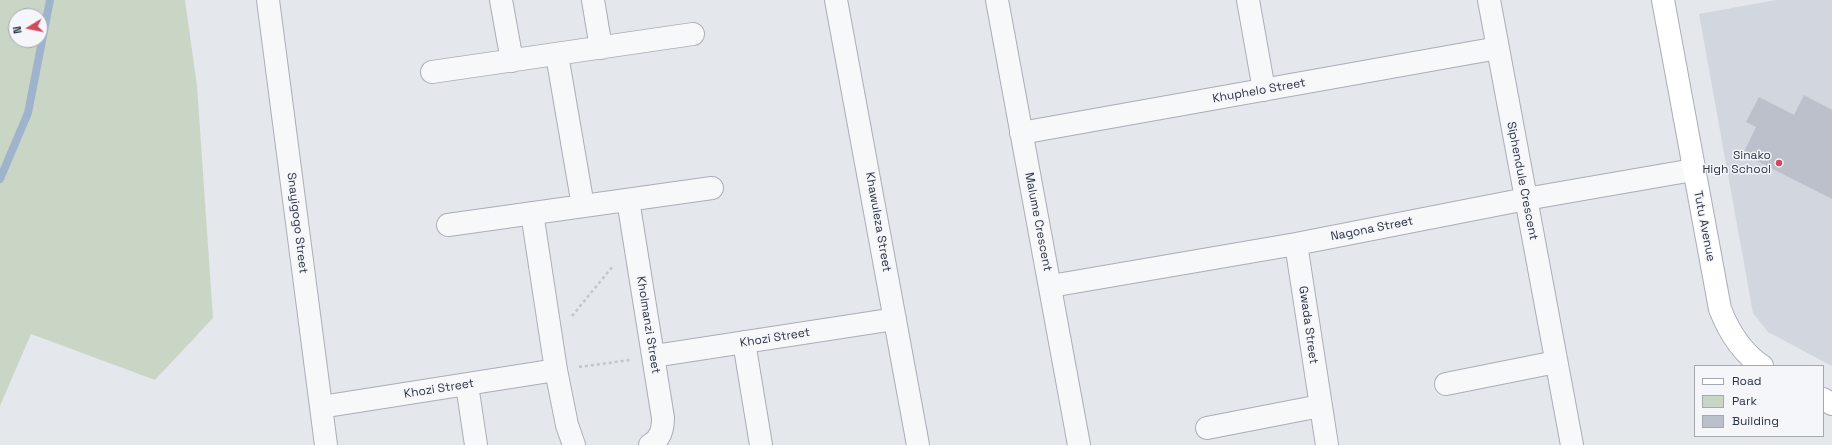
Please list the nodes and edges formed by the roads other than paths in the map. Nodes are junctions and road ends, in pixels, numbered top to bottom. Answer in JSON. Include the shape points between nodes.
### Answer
{"nodes":[{"id":1,"x":268,"y":0,"type":"edge"},
{"id":2,"x":501,"y":0,"type":"edge"},
{"id":3,"x":593,"y":0,"type":"edge"},
{"id":4,"x":836,"y":0,"type":"edge"},
{"id":5,"x":997,"y":0,"type":"edge"},
{"id":6,"x":1248,"y":0,"type":"edge"},
{"id":7,"x":1489,"y":0,"type":"edge"},
{"id":8,"x":1664,"y":0,"type":"edge"},
{"id":9,"x":693,"y":34,"type":"dead end"},
{"id":10,"x":601,"y":48,"type":"junction"},
{"id":11,"x":1498,"y":48,"type":"junction"},
{"id":12,"x":557,"y":55,"type":"junction"},
{"id":13,"x":512,"y":61,"type":"junction"},
{"id":14,"x":432,"y":72,"type":"dead end"},
{"id":15,"x":1264,"y":90,"type":"junction"},
{"id":16,"x":1020,"y":133,"type":"junction"},
{"id":17,"x":1693,"y":170,"type":"junction"},
{"id":18,"x":712,"y":188,"type":"dead end"},
{"id":19,"x":1526,"y":199,"type":"junction"},
{"id":20,"x":628,"y":200,"type":"junction"},
{"id":21,"x":583,"y":206,"type":"junction"},
{"id":22,"x":532,"y":213,"type":"junction"},
{"id":23,"x":448,"y":225,"type":"dead end"},
{"id":24,"x":1296,"y":244,"type":"junction"},
{"id":25,"x":1051,"y":286,"type":"junction"},
{"id":26,"x":895,"y":320,"type":"junction"},
{"id":27,"x":744,"y":342,"type":"junction"},
{"id":28,"x":654,"y":356,"type":"junction"},
{"id":29,"x":1556,"y":362,"type":"junction"},
{"id":30,"x":1761,"y":365,"type":"edge"},
{"id":31,"x":556,"y":370,"type":"junction"},
{"id":32,"x":1446,"y":384,"type":"dead end"},
{"id":33,"x":467,"y":385,"type":"junction"},
{"id":34,"x":1320,"y":406,"type":"junction"},
{"id":35,"x":321,"y":407,"type":"junction"},
{"id":36,"x":1207,"y":428,"type":"dead end"},
{"id":37,"x":326,"y":445,"type":"edge"},
{"id":38,"x":476,"y":445,"type":"edge"},
{"id":39,"x":574,"y":445,"type":"edge"},
{"id":40,"x":650,"y":445,"type":"edge"},
{"id":41,"x":761,"y":445,"type":"edge"},
{"id":42,"x":918,"y":445,"type":"edge"},
{"id":43,"x":1079,"y":445,"type":"edge"},
{"id":44,"x":1327,"y":445,"type":"edge"},
{"id":45,"x":1572,"y":445,"type":"edge"}],
"edges":[{"from":1,"to":35,"type":"street","name":"Snayigogo Street"},
{"from":2,"to":13,"type":"street"},
{"from":3,"to":10,"type":"street"},
{"from":4,"to":26,"type":"street","name":"Khawuleza Street"},
{"from":5,"to":16,"type":"street","name":"Malume Crescent"},
{"from":6,"to":15,"type":"street"},
{"from":7,"to":11,"type":"street","name":"Siphendule Crescent"},
{"from":8,"to":17,"type":"street","name":"Tutu Avenue"},
{"from":9,"to":10,"type":"street"},
{"from":10,"to":12,"type":"street"},
{"from":11,"to":15,"type":"street","name":"Khuphelo Street"},
{"from":11,"to":19,"type":"street","name":"Siphendule Crescent"},
{"from":12,"to":13,"type":"street"},
{"from":12,"to":21,"type":"street"},
{"from":13,"to":14,"type":"street"},
{"from":15,"to":16,"type":"street","name":"Khuphelo Street"},
{"from":16,"to":25,"type":"street","name":"Malume Crescent"},
{"from":17,"to":19,"type":"street","name":"Nagona Street"},
{"from":17,"to":30,"type":"street","name":"Tutu Avenue","via":[[1720,309],[1729,331],[1740,346]]},
{"from":18,"to":20,"type":"street"},
{"from":19,"to":24,"type":"street","name":"Nagona Street"},
{"from":19,"to":29,"type":"street","name":"Siphendule Crescent"},
{"from":20,"to":21,"type":"street"},
{"from":20,"to":28,"type":"street","name":"Kholmanzi Street"},
{"from":21,"to":22,"type":"street"},
{"from":22,"to":23,"type":"street"},
{"from":22,"to":31,"type":"street"},
{"from":24,"to":25,"type":"street","name":"Nagona Street"},
{"from":24,"to":34,"type":"street","name":"Gwada Street"},
{"from":25,"to":43,"type":"street","name":"Malume Crescent"},
{"from":26,"to":27,"type":"street","name":"Khozi Street"},
{"from":26,"to":42,"type":"street","name":"Khawuleza Street"},
{"from":27,"to":28,"type":"street","name":"Khozi Street"},
{"from":27,"to":41,"type":"street"},
{"from":28,"to":40,"type":"street","name":"Kholmanzi Street","via":[[663,426],[657,440]]},
{"from":29,"to":32,"type":"street"},
{"from":29,"to":45,"type":"street","name":"Siphendule Crescent"},
{"from":31,"to":33,"type":"street","name":"Khozi Street"},
{"from":31,"to":39,"type":"street","via":[[567,425]]},
{"from":33,"to":35,"type":"street","name":"Khozi Street"},
{"from":33,"to":38,"type":"street"},
{"from":34,"to":36,"type":"street"},
{"from":34,"to":44,"type":"street","name":"Gwada Street"},
{"from":35,"to":37,"type":"street","name":"Snayigogo Street"}]}
